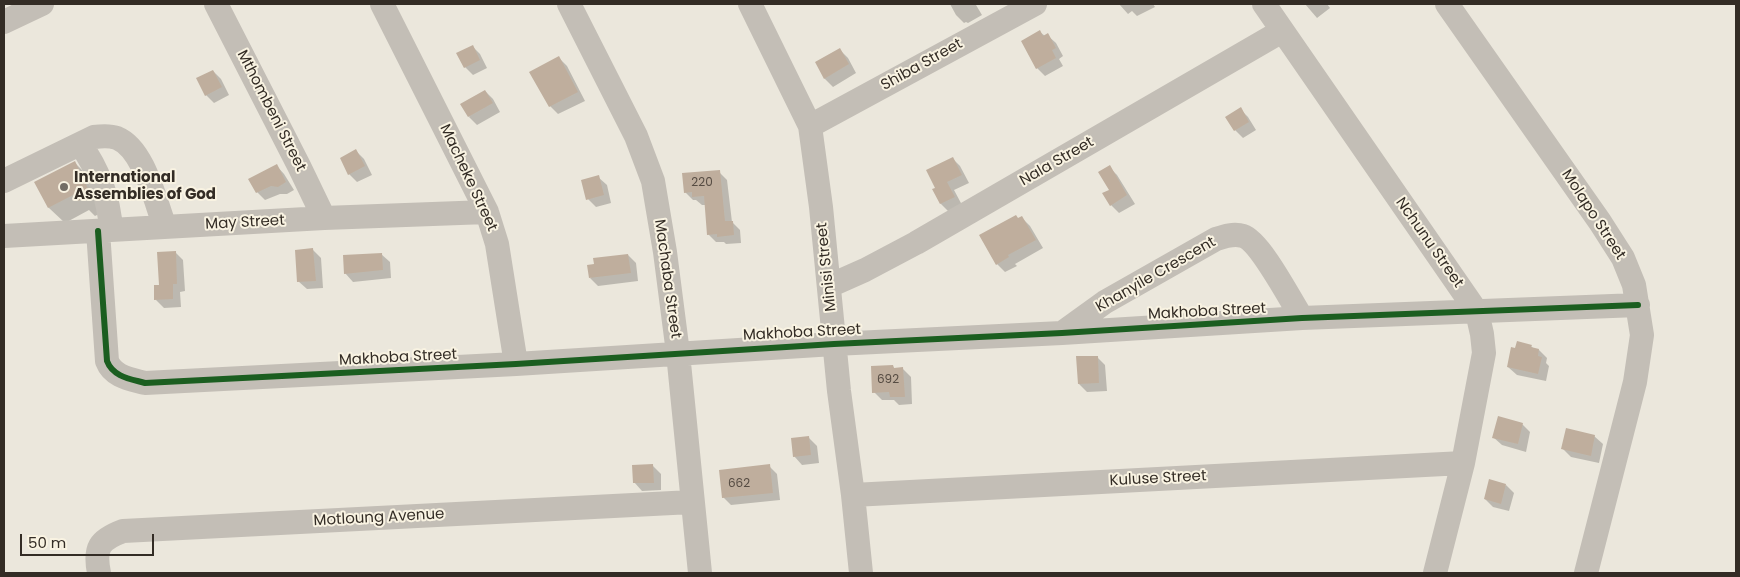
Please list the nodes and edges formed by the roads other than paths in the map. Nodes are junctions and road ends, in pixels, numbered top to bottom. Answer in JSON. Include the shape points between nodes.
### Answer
{"nodes":[{"id":1,"x":42,"y":4,"type":"edge"},
{"id":2,"x":216,"y":4,"type":"edge"},
{"id":3,"x":382,"y":4,"type":"edge"},
{"id":4,"x":569,"y":4,"type":"edge"},
{"id":5,"x":750,"y":4,"type":"edge"},
{"id":6,"x":1034,"y":4,"type":"edge"},
{"id":7,"x":1264,"y":4,"type":"edge"},
{"id":8,"x":1447,"y":4,"type":"edge"},
{"id":9,"x":4,"y":22,"type":"edge"},
{"id":10,"x":1282,"y":31,"type":"junction"},
{"id":11,"x":810,"y":126,"type":"junction"},
{"id":12,"x":80,"y":144,"type":"junction"},
{"id":13,"x":4,"y":182,"type":"edge"},
{"id":14,"x":486,"y":212,"type":"junction"},
{"id":15,"x":324,"y":218,"type":"junction"},
{"id":16,"x":165,"y":227,"type":"junction"},
{"id":17,"x":104,"y":230,"type":"junction"},
{"id":18,"x":4,"y":236,"type":"edge"},
{"id":19,"x":829,"y":286,"type":"junction"},
{"id":20,"x":1638,"y":305,"type":"junction"},
{"id":21,"x":1477,"y":312,"type":"junction"},
{"id":22,"x":1302,"y":318,"type":"junction"},
{"id":23,"x":1062,"y":333,"type":"junction"},
{"id":24,"x":834,"y":344,"type":"junction"},
{"id":25,"x":678,"y":353,"type":"junction"},
{"id":26,"x":516,"y":364,"type":"junction"},
{"id":27,"x":1463,"y":463,"type":"junction"},
{"id":28,"x":853,"y":495,"type":"junction"},
{"id":29,"x":692,"y":502,"type":"junction"},
{"id":30,"x":99,"y":573,"type":"edge"},
{"id":31,"x":700,"y":573,"type":"edge"},
{"id":32,"x":861,"y":573,"type":"edge"},
{"id":33,"x":1435,"y":573,"type":"edge"},
{"id":34,"x":1586,"y":573,"type":"edge"}],
"edges":[{"from":1,"to":9,"type":"street"},
{"from":2,"to":15,"type":"street","name":"Mthombeni Street"},
{"from":3,"to":14,"type":"street","name":"Macheke Street"},
{"from":4,"to":25,"type":"street","name":"Machaba Street","via":[[636,136],[653,181]]},
{"from":5,"to":11,"type":"street","name":"Minisi Street"},
{"from":6,"to":11,"type":"street","name":"Shiba Street"},
{"from":7,"to":10,"type":"street","name":"Nchunu Street"},
{"from":8,"to":20,"type":"street","name":"Molapo Street","via":[[1623,258],[1634,284]]},
{"from":10,"to":19,"type":"street","name":"Nala Street","via":[[916,243]]},
{"from":10,"to":21,"type":"street","name":"Nchunu Street"},
{"from":11,"to":19,"type":"street","name":"Minisi Street"},
{"from":12,"to":13,"type":"street"},
{"from":12,"to":16,"type":"street","via":[[105,136],[116,137],[128,144],[140,159]]},
{"from":12,"to":17,"type":"street","name":"Makhoba Street","via":[[103,184],[110,214]]},
{"from":14,"to":15,"type":"street","name":"May Street"},
{"from":14,"to":26,"type":"street","name":"Macheke Street","via":[[497,244]]},
{"from":15,"to":16,"type":"street","name":"May Street"},
{"from":16,"to":17,"type":"street","name":"May Street"},
{"from":17,"to":18,"type":"street","name":"May Street"},
{"from":17,"to":26,"type":"street","name":"Makhoba Street","via":[[107,362],[110,368],[126,378],[146,383]]},
{"from":19,"to":24,"type":"street","name":"Minisi Street"},
{"from":20,"to":21,"type":"street","name":"Makhoba Street"},
{"from":20,"to":34,"type":"street","name":"Molapo Street","via":[[1642,335],[1635,382]]},
{"from":21,"to":22,"type":"street","name":"Makhoba Street"},
{"from":21,"to":27,"type":"street","name":"Nchunu Street","via":[[1484,353]]},
{"from":22,"to":23,"type":"street","name":"Makhoba Street"},
{"from":22,"to":23,"type":"street","name":"Khanyile Crescent","via":[[1258,247],[1244,236],[1228,235],[1105,302]]},
{"from":23,"to":24,"type":"street","name":"Makhoba Street"},
{"from":24,"to":25,"type":"street","name":"Makhoba Street"},
{"from":24,"to":28,"type":"street","name":"Minisi Street"},
{"from":25,"to":26,"type":"street","name":"Makhoba Street"},
{"from":25,"to":29,"type":"street","name":"Machaba Street"},
{"from":27,"to":28,"type":"street","name":"Kuluse Street"},
{"from":27,"to":33,"type":"street","name":"Nchunu Street"},
{"from":28,"to":32,"type":"street","name":"Minisi Street"},
{"from":29,"to":30,"type":"street","name":"Motloung Avenue","via":[[123,531],[100,544],[96,558]]},
{"from":29,"to":31,"type":"street","name":"Machaba Street"}]}
